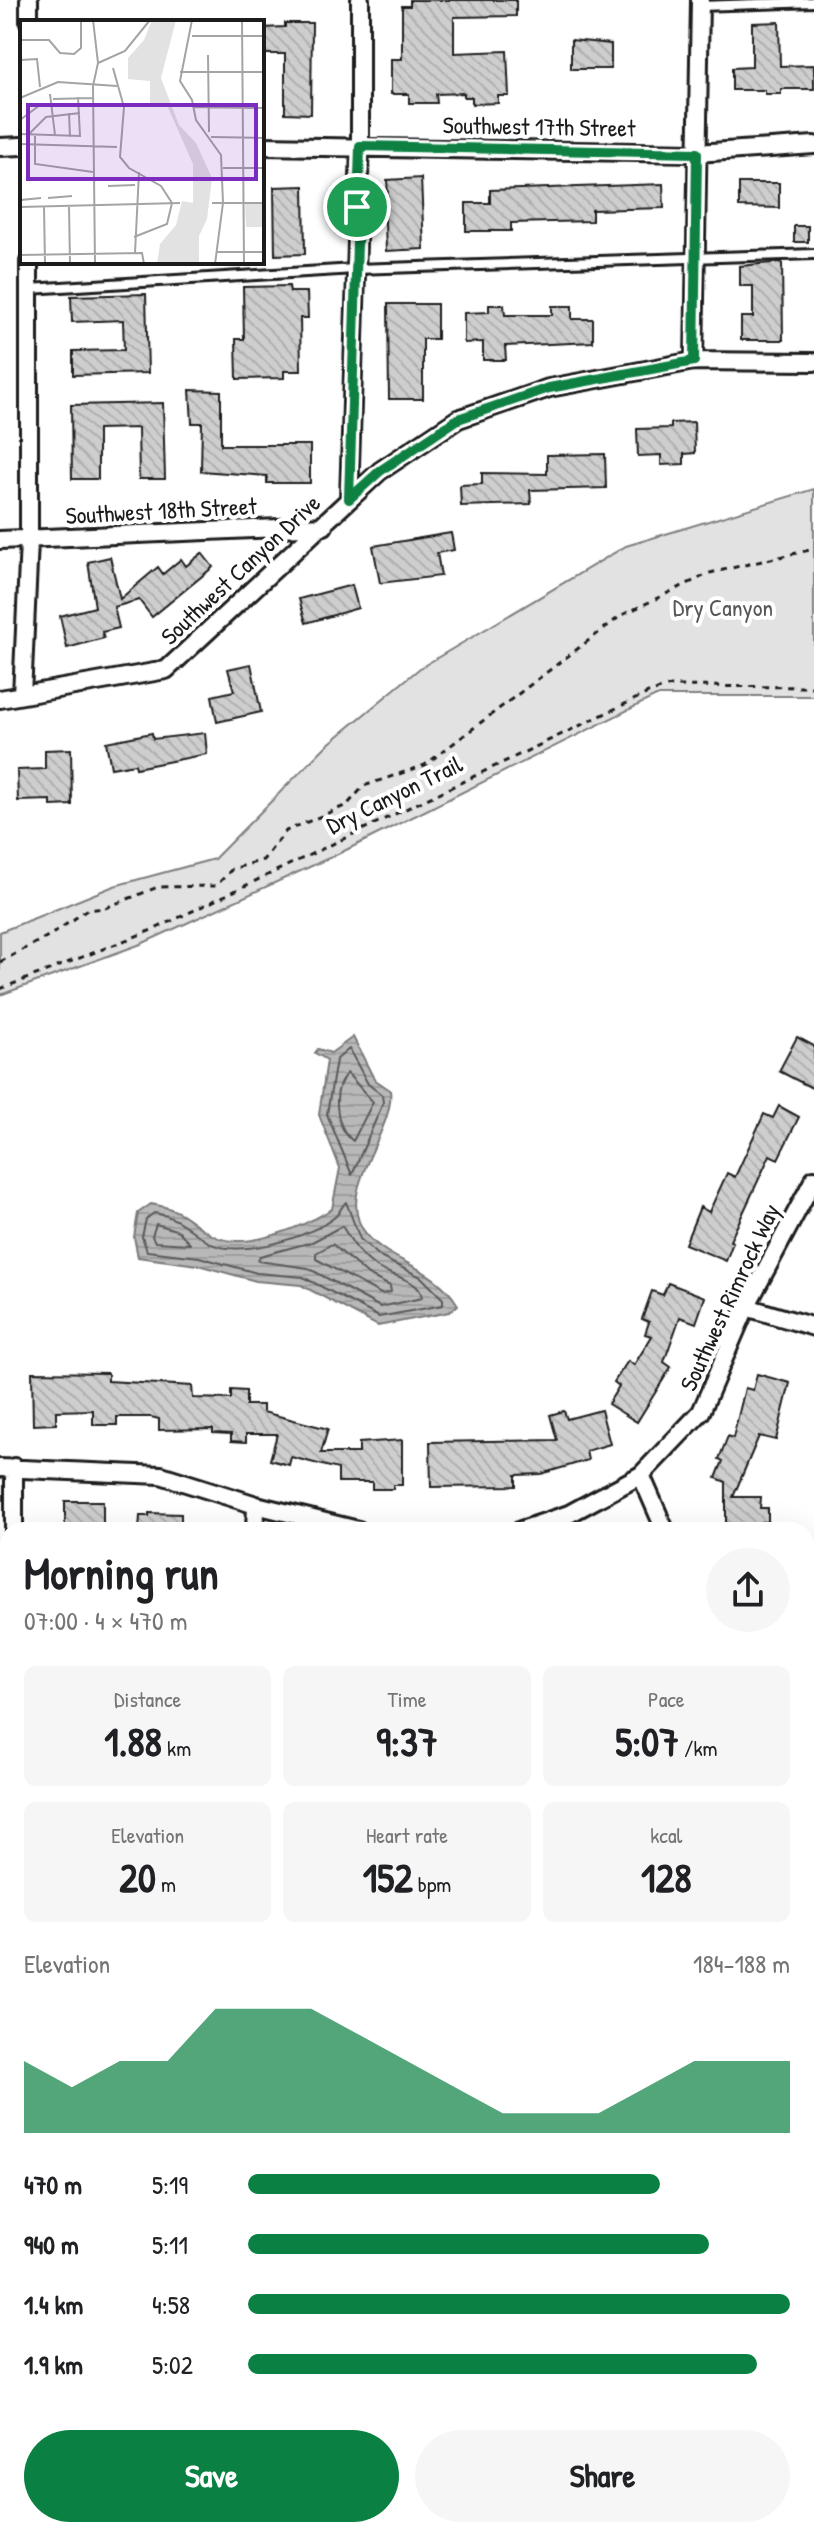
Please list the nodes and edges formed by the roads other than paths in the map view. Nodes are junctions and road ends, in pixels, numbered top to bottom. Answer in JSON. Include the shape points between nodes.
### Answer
{"nodes":[{"id":1,"x":360,"y":0,"type":"edge"},
{"id":2,"x":814,"y":2,"type":"edge"},
{"id":3,"x":700,"y":3,"type":"edge"},
{"id":4,"x":814,"y":145,"type":"edge"},
{"id":5,"x":20,"y":146,"type":"edge"},
{"id":6,"x":264,"y":146,"type":"edge"},
{"id":7,"x":360,"y":146,"type":"junction"},
{"id":8,"x":0,"y":147,"type":"edge"},
{"id":9,"x":697,"y":153,"type":"junction"},
{"id":10,"x":814,"y":254,"type":"edge"},
{"id":11,"x":695,"y":256,"type":"junction"},
{"id":12,"x":29,"y":264,"type":"edge"},
{"id":13,"x":355,"y":269,"type":"junction"},
{"id":14,"x":29,"y":289,"type":"junction"},
{"id":15,"x":694,"y":361,"type":"junction"},
{"id":16,"x":814,"y":362,"type":"edge"},
{"id":17,"x":349,"y":499,"type":"junction"},
{"id":18,"x":324,"y":526,"type":"junction"},
{"id":19,"x":0,"y":540,"type":"edge"},
{"id":20,"x":29,"y":541,"type":"junction"},
{"id":21,"x":22,"y":695,"type":"junction"},
{"id":22,"x":0,"y":699,"type":"edge"},
{"id":23,"x":814,"y":1179,"type":"edge"},
{"id":24,"x":746,"y":1307,"type":"junction"},
{"id":25,"x":814,"y":1327,"type":"edge"},
{"id":26,"x":7,"y":1467,"type":"edge"},
{"id":27,"x":641,"y":1475,"type":"junction"},
{"id":28,"x":256,"y":1505,"type":"junction"},
{"id":29,"x":13,"y":1522,"type":"edge"},
{"id":30,"x":255,"y":1522,"type":"edge"},
{"id":31,"x":325,"y":1522,"type":"edge"},
{"id":32,"x":545,"y":1522,"type":"edge"},
{"id":33,"x":662,"y":1522,"type":"edge"}],
"edges":[{"from":1,"to":7,"type":"street"},
{"from":2,"to":3,"type":"lane"},
{"from":3,"to":9,"type":"street"},
{"from":4,"to":9,"type":"street","name":"Southwest 17th Street"},
{"from":5,"to":8,"type":"street"},
{"from":6,"to":7,"type":"street","name":"Southwest 17th Street"},
{"from":7,"to":9,"type":"street","name":"Southwest 17th Street"},
{"from":7,"to":13,"type":"street"},
{"from":9,"to":11,"type":"street"},
{"from":10,"to":11,"type":"lane"},
{"from":11,"to":13,"type":"lane"},
{"from":11,"to":15,"type":"street"},
{"from":12,"to":14,"type":"street"},
{"from":13,"to":14,"type":"lane"},
{"from":13,"to":17,"type":"street"},
{"from":14,"to":20,"type":"street"},
{"from":15,"to":16,"type":"street","name":"Southwest Canyon Drive"},
{"from":15,"to":17,"type":"street","name":"Southwest Canyon Drive","via":[[549,388],[458,419],[380,471]]},
{"from":17,"to":18,"type":"street","name":"Southwest Canyon Drive"},
{"from":18,"to":20,"type":"street","name":"Southwest 18th Street"},
{"from":18,"to":21,"type":"street","name":"Southwest Canyon Drive","via":[[166,670]]},
{"from":19,"to":20,"type":"street","name":"Southwest 18th Street"},
{"from":20,"to":21,"type":"street"},
{"from":21,"to":22,"type":"street","name":"Southwest Canyon Drive"},
{"from":23,"to":24,"type":"street","name":"Southwest Rimrock Way"},
{"from":24,"to":25,"type":"street"},
{"from":24,"to":27,"type":"street","name":"Southwest Rimrock Way","via":[[701,1412]]},
{"from":26,"to":28,"type":"street","via":[[161,1475]]},
{"from":26,"to":29,"type":"street"},
{"from":27,"to":32,"type":"street","name":"Southwest Rimrock Way"},
{"from":27,"to":33,"type":"street"},
{"from":28,"to":30,"type":"street"},
{"from":28,"to":31,"type":"street"}]}
